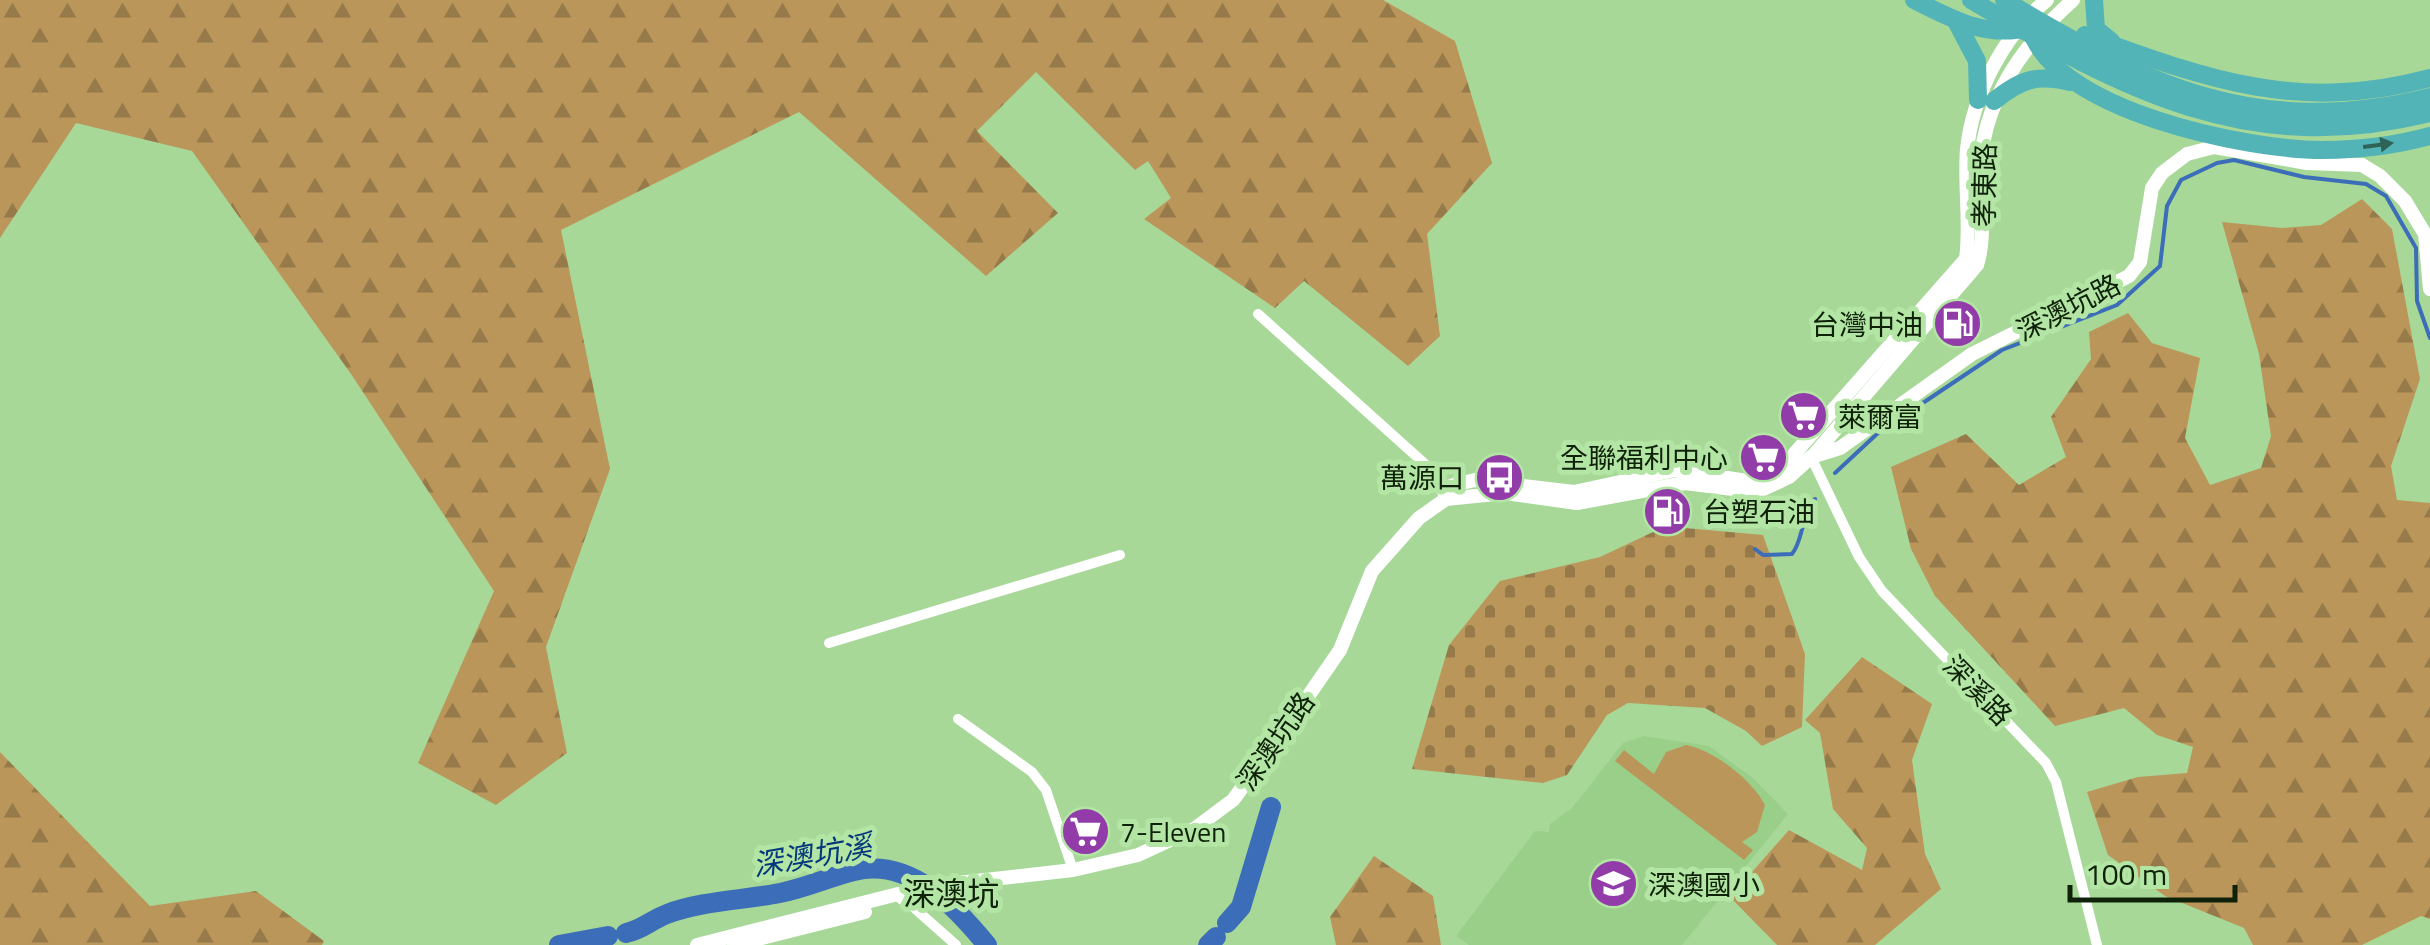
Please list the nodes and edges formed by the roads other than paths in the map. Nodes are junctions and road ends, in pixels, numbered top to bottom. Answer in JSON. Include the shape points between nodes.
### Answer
{"nodes":[{"id":1,"x":1914,"y":0,"type":"edge"},
{"id":2,"x":1970,"y":0,"type":"edge"},
{"id":3,"x":2004,"y":0,"type":"edge"},
{"id":4,"x":2047,"y":0,"type":"edge"},
{"id":5,"x":2073,"y":0,"type":"edge"},
{"id":6,"x":2094,"y":0,"type":"edge"},
{"id":7,"x":1956,"y":21,"type":"junction"},
{"id":8,"x":2029,"y":23,"type":"edge"},
{"id":9,"x":2140,"y":53,"type":"junction"},
{"id":10,"x":2095,"y":60,"type":"junction"},
{"id":11,"x":2430,"y":78,"type":"edge"},
{"id":12,"x":2158,"y":88,"type":"junction"},
{"id":13,"x":2430,"y":97,"type":"edge"},
{"id":14,"x":1986,"y":100,"type":"junction"},
{"id":15,"x":2109,"y":101,"type":"junction"},
{"id":16,"x":2430,"y":113,"type":"edge"},
{"id":17,"x":2430,"y":136,"type":"edge"},
{"id":18,"x":2427,"y":234,"type":"edge"},
{"id":19,"x":2430,"y":289,"type":"edge"},
{"id":20,"x":1258,"y":314,"type":"dead end"},
{"id":21,"x":1807,"y":453,"type":"junction"},
{"id":22,"x":1446,"y":498,"type":"junction"},
{"id":23,"x":1120,"y":555,"type":"dead end"},
{"id":24,"x":829,"y":644,"type":"dead end"},
{"id":25,"x":958,"y":718,"type":"dead end"},
{"id":26,"x":1073,"y":870,"type":"junction"},
{"id":27,"x":907,"y":896,"type":"junction"},
{"id":28,"x":696,"y":945,"type":"edge"},
{"id":29,"x":734,"y":945,"type":"edge"},
{"id":30,"x":956,"y":945,"type":"edge"},
{"id":31,"x":2097,"y":945,"type":"edge"}],
"edges":[{"from":1,"to":7,"type":"highway"},
{"from":2,"to":10,"type":"highway"},
{"from":3,"to":10,"type":"highway"},
{"from":4,"to":8,"type":"main road","name":"孝東路"},
{"from":5,"to":8,"type":"main road","name":"孝東路"},
{"from":6,"to":9,"type":"highway","via":[[2096,29]]},
{"from":7,"to":8,"type":"highway","via":[[1999,33]]},
{"from":7,"to":14,"type":"highway","via":[[1977,61]]},
{"from":8,"to":9,"type":"highway"},
{"from":8,"to":14,"type":"main road","name":"孝東路"},
{"from":8,"to":15,"type":"highway","via":[[2050,64]]},
{"from":9,"to":11,"type":"highway","via":[[2246,88],[2292,94],[2346,93]]},
{"from":10,"to":12,"type":"highway"},
{"from":12,"to":13,"type":"highway","via":[[2300,115]]},
{"from":12,"to":16,"type":"highway","via":[[2229,120],[2304,130]]},
{"from":14,"to":15,"type":"highway","via":[[2041,76]]},
{"from":14,"to":21,"type":"main road","name":"孝東路","via":[[1967,148],[1966,259]]},
{"from":15,"to":17,"type":"highway","one_way":true,"via":[[2220,139],[2322,150]]},
{"from":18,"to":19,"type":"main road","name":"深澳坑路"},
{"from":18,"to":21,"type":"main road","name":"深澳坑路","via":[[2390,185],[2362,165],[2214,147],[2187,154],[2152,188],[2140,262],[2130,276],[1972,354],[1840,448]]},
{"from":20,"to":22,"type":"street","via":[[1425,464]]},
{"from":21,"to":22,"type":"main road","name":"深澳坑路","via":[[1789,477],[1757,492],[1686,483],[1577,503],[1505,493]]},
{"from":21,"to":31,"type":"street","name":"深溪路","via":[[1882,591],[2046,763]]},
{"from":22,"to":26,"type":"main road","name":"深澳坑路","via":[[1372,571],[1340,650],[1233,800],[1168,844]]},
{"from":23,"to":24,"type":"street"},
{"from":25,"to":26,"type":"street","via":[[1039,781]]},
{"from":26,"to":27,"type":"main road","name":"深澳坑路"},
{"from":27,"to":28,"type":"main road","name":"深澳坑路"},
{"from":27,"to":29,"type":"main road","name":"深澳坑路"},
{"from":27,"to":30,"type":"street"}]}
